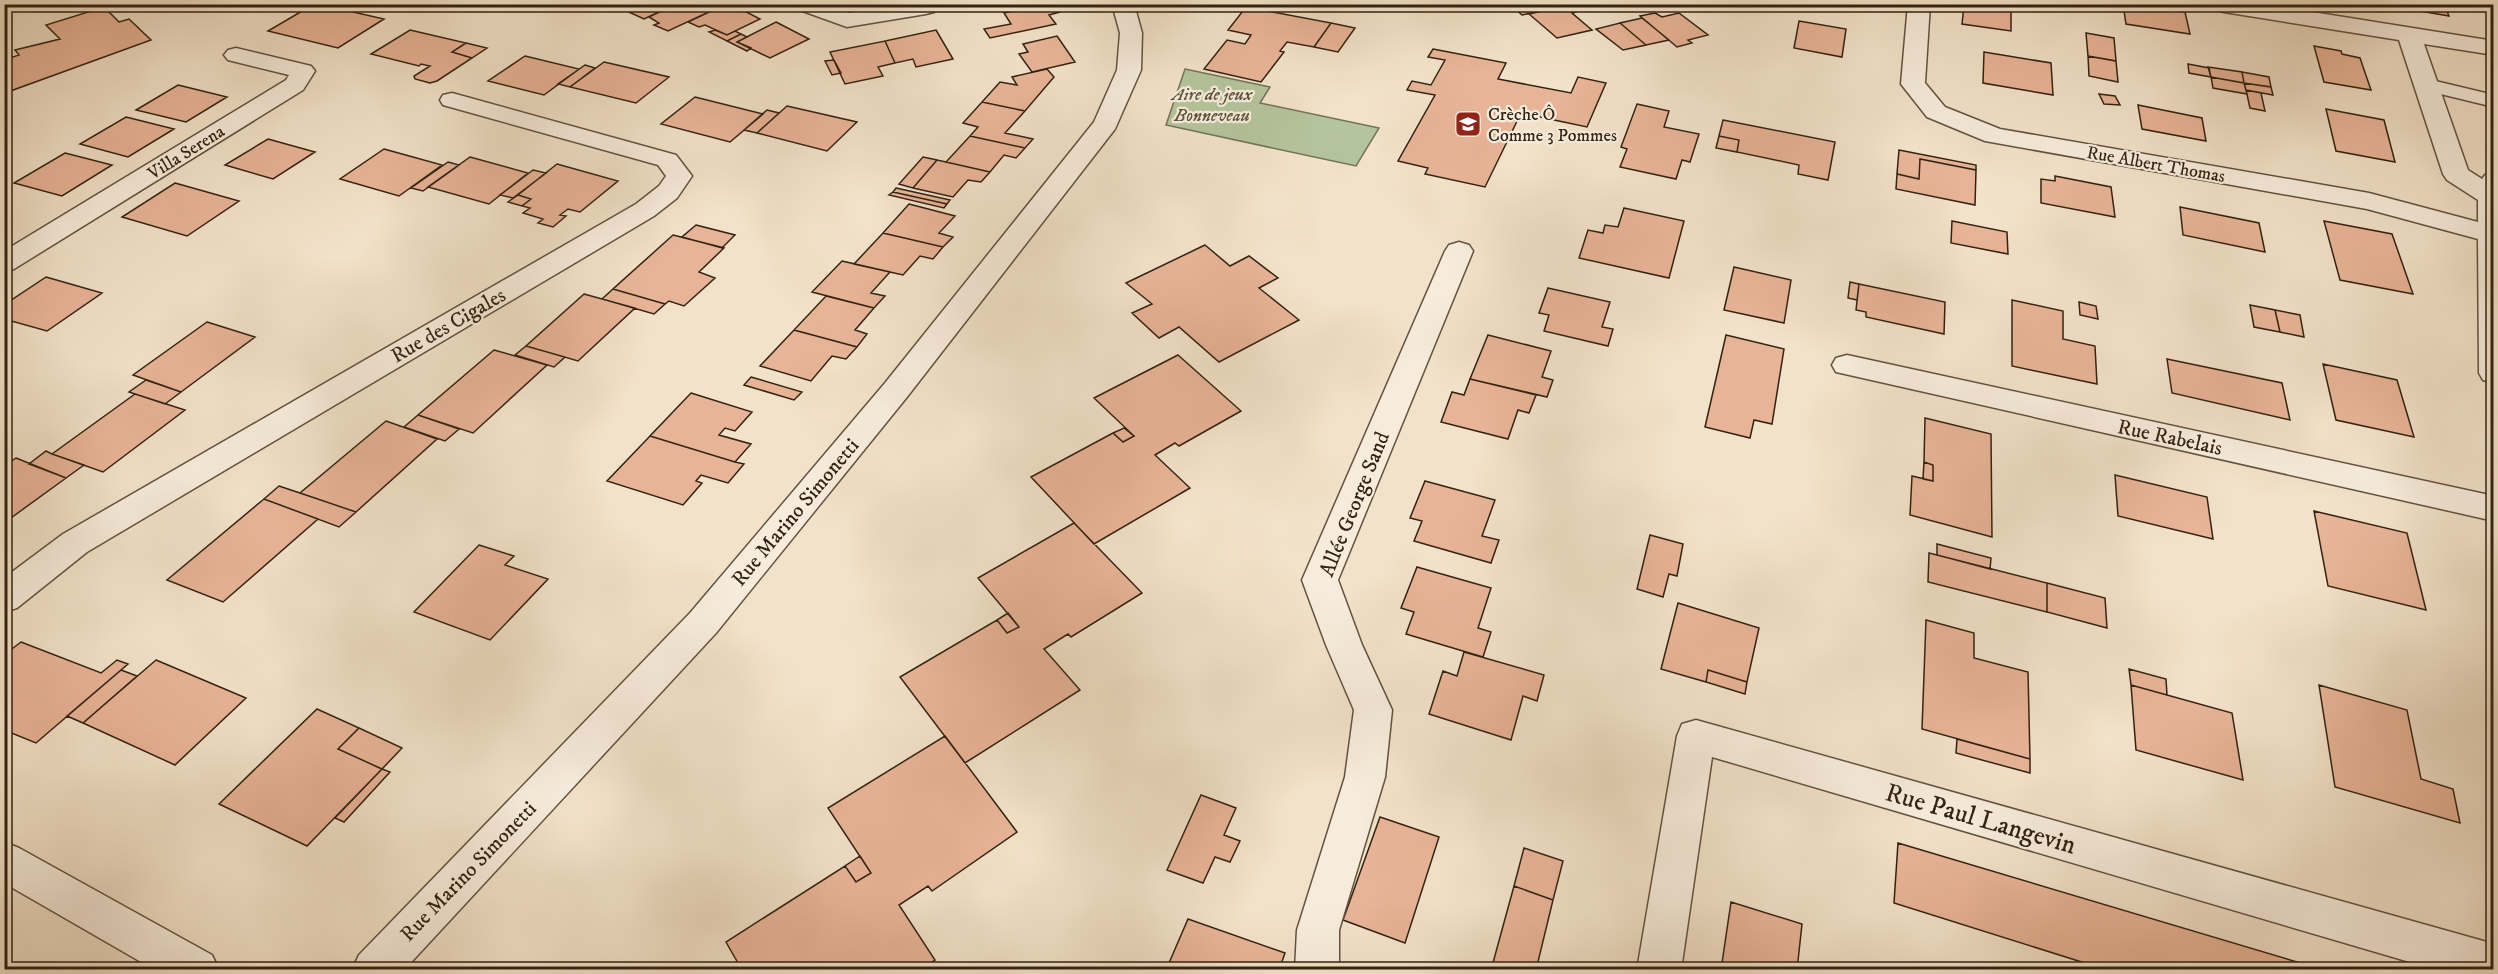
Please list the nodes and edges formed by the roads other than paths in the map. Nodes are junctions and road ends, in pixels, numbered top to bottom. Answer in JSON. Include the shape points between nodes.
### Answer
{"nodes":[{"id":1,"x":805,"y":4,"type":"edge"},
{"id":2,"x":1123,"y":4,"type":"edge"},
{"id":3,"x":1919,"y":4,"type":"edge"},
{"id":4,"x":2224,"y":5,"type":"edge"},
{"id":5,"x":926,"y":7,"type":"dead end"},
{"id":6,"x":2409,"y":34,"type":"junction"},
{"id":7,"x":2493,"y":48,"type":"edge"},
{"id":8,"x":236,"y":55,"type":"dead end"},
{"id":9,"x":2427,"y":85,"type":"junction"},
{"id":10,"x":452,"y":100,"type":"dead end"},
{"id":11,"x":2493,"y":101,"type":"edge"},
{"id":12,"x":2492,"y":189,"type":"edge"},
{"id":13,"x":2492,"y":235,"type":"edge"},
{"id":14,"x":1459,"y":251,"type":"dead end"},
{"id":15,"x":4,"y":263,"type":"edge"},
{"id":16,"x":1847,"y":365,"type":"dead end"},
{"id":17,"x":2493,"y":373,"type":"edge"},
{"id":18,"x":2493,"y":509,"type":"edge"},
{"id":19,"x":4,"y":598,"type":"edge"},
{"id":20,"x":4,"y":861,"type":"edge"},
{"id":21,"x":2493,"y":965,"type":"edge"},
{"id":22,"x":197,"y":969,"type":"edge"},
{"id":23,"x":374,"y":969,"type":"edge"},
{"id":24,"x":1317,"y":969,"type":"edge"},
{"id":25,"x":1659,"y":969,"type":"edge"}],
"edges":[{"from":1,"to":5,"type":"street","via":[[847,20]]},
{"from":2,"to":23,"type":"street","name":"Rue Marino Simonetti","via":[[1131,33],[1129,70],[1106,124],[896,390],[703,623]]},
{"from":3,"to":13,"type":"street","name":"Rue Albert Thomas","via":[[1913,84],[1936,112],[1994,136],[2369,201]]},
{"from":4,"to":6,"type":"street"},
{"from":6,"to":7,"type":"street"},
{"from":6,"to":9,"type":"street"},
{"from":8,"to":15,"type":"street","name":"Villa Serena","via":[[303,71],[296,85]]},
{"from":9,"to":11,"type":"lane"},
{"from":9,"to":12,"type":"street","via":[[2456,174]]},
{"from":10,"to":19,"type":"street","name":"Rue des Cigales","via":[[667,160],[680,176],[668,192],[645,210],[75,543]]},
{"from":12,"to":13,"type":"street"},
{"from":13,"to":17,"type":"street"},
{"from":14,"to":24,"type":"street","name":"Allée George Sand","via":[[1320,580],[1373,710],[1365,777],[1318,930]]},
{"from":16,"to":18,"type":"street","name":"Rue Rabelais"},
{"from":20,"to":22,"type":"street"},
{"from":21,"to":25,"type":"street","name":"Rue Paul Langevin","via":[[1696,736]]}]}
